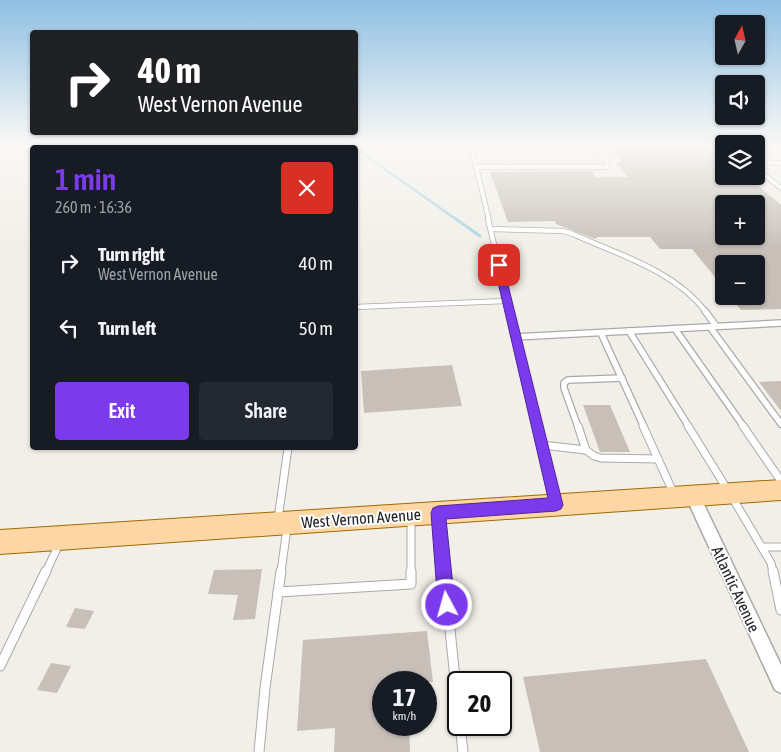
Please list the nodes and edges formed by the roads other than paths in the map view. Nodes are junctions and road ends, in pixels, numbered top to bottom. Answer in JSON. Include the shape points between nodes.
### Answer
{"nodes":[{"id":1,"x":479,"y":181,"type":"edge"},
{"id":2,"x":491,"y":229,"type":"junction"},
{"id":3,"x":506,"y":301,"type":"junction"},
{"id":4,"x":358,"y":307,"type":"edge"},
{"id":5,"x":781,"y":323,"type":"edge"},
{"id":6,"x":713,"y":327,"type":"junction"},
{"id":7,"x":675,"y":329,"type":"junction"},
{"id":8,"x":629,"y":331,"type":"junction"},
{"id":9,"x":601,"y":333,"type":"junction"},
{"id":10,"x":515,"y":337,"type":"junction"},
{"id":11,"x":622,"y":378,"type":"junction"},
{"id":12,"x":781,"y":424,"type":"edge"},
{"id":13,"x":542,"y":445,"type":"junction"},
{"id":14,"x":288,"y":450,"type":"edge"},
{"id":15,"x":586,"y":450,"type":"junction"},
{"id":16,"x":658,"y":459,"type":"junction"},
{"id":17,"x":781,"y":481,"type":"edge"},
{"id":18,"x":781,"y":490,"type":"edge"},
{"id":19,"x":730,"y":493,"type":"junction"},
{"id":20,"x":684,"y":496,"type":"junction"},
{"id":21,"x":556,"y":505,"type":"junction"},
{"id":22,"x":438,"y":513,"type":"junction"},
{"id":23,"x":411,"y":515,"type":"junction"},
{"id":24,"x":282,"y":523,"type":"junction"},
{"id":25,"x":62,"y":538,"type":"junction"},
{"id":26,"x":0,"y":542,"type":"edge"},
{"id":27,"x":781,"y":546,"type":"edge"},
{"id":28,"x":762,"y":547,"type":"junction"},
{"id":29,"x":278,"y":592,"type":"junction"},
{"id":30,"x":780,"y":607,"type":"edge"},
{"id":31,"x":0,"y":666,"type":"edge"},
{"id":32,"x":454,"y":671,"type":"edge"},
{"id":33,"x":781,"y":684,"type":"edge"},
{"id":34,"x":461,"y":736,"type":"edge"},
{"id":35,"x":259,"y":752,"type":"edge"},
{"id":36,"x":463,"y":752,"type":"edge"}],
"edges":[{"from":1,"to":2,"type":"lane"},
{"from":2,"to":3,"type":"lane"},
{"from":2,"to":6,"type":"lane","via":[[572,234],[664,275],[681,286],[695,298]]},
{"from":3,"to":4,"type":"lane"},
{"from":3,"to":10,"type":"lane"},
{"from":5,"to":6,"type":"lane"},
{"from":6,"to":7,"type":"lane"},
{"from":6,"to":12,"type":"lane"},
{"from":7,"to":8,"type":"lane"},
{"from":7,"to":17,"type":"lane"},
{"from":8,"to":9,"type":"lane"},
{"from":8,"to":19,"type":"lane"},
{"from":9,"to":10,"type":"lane"},
{"from":9,"to":11,"type":"lane"},
{"from":10,"to":13,"type":"lane"},
{"from":11,"to":15,"type":"lane","via":[[568,380],[564,383]]},
{"from":11,"to":16,"type":"lane"},
{"from":13,"to":15,"type":"lane"},
{"from":13,"to":21,"type":"lane"},
{"from":14,"to":24,"type":"lane"},
{"from":15,"to":16,"type":"lane","via":[[601,458]]},
{"from":16,"to":20,"type":"lane"},
{"from":18,"to":19,"type":"main road","name":"West Vernon Avenue"},
{"from":19,"to":20,"type":"main road","name":"West Vernon Avenue"},
{"from":19,"to":28,"type":"lane"},
{"from":20,"to":21,"type":"main road","name":"West Vernon Avenue"},
{"from":20,"to":33,"type":"street","name":"Atlantic Avenue"},
{"from":21,"to":22,"type":"main road","name":"West Vernon Avenue"},
{"from":22,"to":23,"type":"main road","name":"West Vernon Avenue"},
{"from":22,"to":32,"type":"lane"},
{"from":23,"to":24,"type":"main road","name":"West Vernon Avenue"},
{"from":23,"to":29,"type":"lane","via":[[411,584]]},
{"from":24,"to":25,"type":"main road","name":"West Vernon Avenue"},
{"from":24,"to":29,"type":"lane"},
{"from":25,"to":26,"type":"main road","name":"West Vernon Avenue"},
{"from":25,"to":31,"type":"lane"},
{"from":27,"to":28,"type":"lane"},
{"from":28,"to":30,"type":"lane","via":[[771,563]]},
{"from":29,"to":35,"type":"lane"},
{"from":34,"to":36,"type":"lane"}]}
